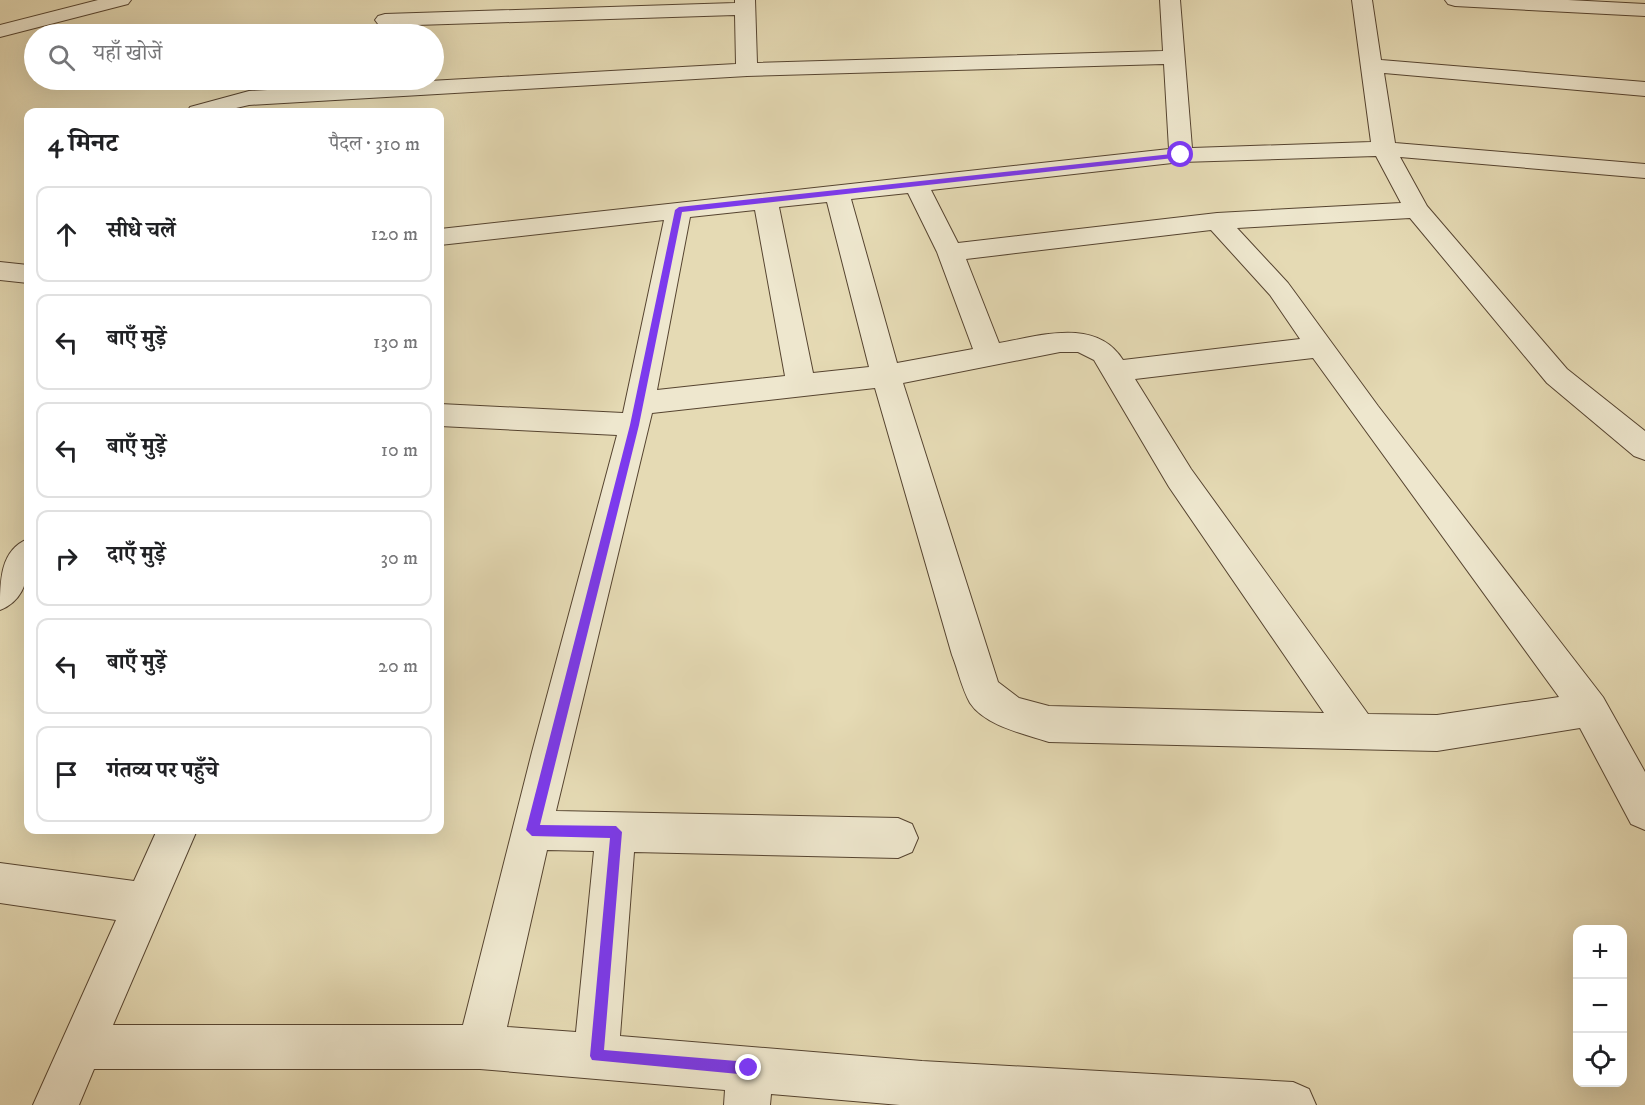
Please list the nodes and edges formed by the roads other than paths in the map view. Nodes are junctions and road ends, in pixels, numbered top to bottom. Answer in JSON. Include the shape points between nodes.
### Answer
{"nodes":[{"id":1,"x":121,"y":0,"type":"edge"},
{"id":2,"x":394,"y":0,"type":"edge"},
{"id":3,"x":1170,"y":0,"type":"edge"},
{"id":4,"x":1362,"y":0,"type":"edge"},
{"id":5,"x":1468,"y":1,"type":"edge"},
{"id":6,"x":745,"y":4,"type":"edge"},
{"id":7,"x":1645,"y":10,"type":"edge"},
{"id":8,"x":27,"y":24,"type":"edge"},
{"id":9,"x":383,"y":24,"type":"edge"},
{"id":10,"x":429,"y":24,"type":"edge"},
{"id":11,"x":24,"y":25,"type":"edge"},
{"id":12,"x":0,"y":31,"type":"edge"},
{"id":13,"x":1176,"y":57,"type":"junction"},
{"id":14,"x":1372,"y":66,"type":"junction"},
{"id":15,"x":747,"y":70,"type":"junction"},
{"id":16,"x":444,"y":82,"type":"edge"},
{"id":17,"x":1645,"y":88,"type":"edge"},
{"id":18,"x":317,"y":90,"type":"edge"},
{"id":19,"x":210,"y":108,"type":"edge"},
{"id":20,"x":1384,"y":149,"type":"junction"},
{"id":21,"x":1181,"y":155,"type":"junction"},
{"id":22,"x":1645,"y":171,"type":"edge"},
{"id":23,"x":916,"y":184,"type":"junction"},
{"id":24,"x":837,"y":192,"type":"junction"},
{"id":25,"x":765,"y":200,"type":"junction"},
{"id":26,"x":679,"y":210,"type":"junction"},
{"id":27,"x":1417,"y":210,"type":"junction"},
{"id":28,"x":1218,"y":221,"type":"junction"},
{"id":29,"x":444,"y":237,"type":"edge"},
{"id":30,"x":950,"y":252,"type":"junction"},
{"id":31,"x":1320,"y":347,"type":"junction"},
{"id":32,"x":990,"y":355,"type":"junction"},
{"id":33,"x":1115,"y":371,"type":"junction"},
{"id":34,"x":886,"y":376,"type":"junction"},
{"id":35,"x":801,"y":385,"type":"junction"},
{"id":36,"x":637,"y":414,"type":"junction"},
{"id":37,"x":444,"y":415,"type":"edge"},
{"id":38,"x":1645,"y":448,"type":"edge"},
{"id":39,"x":24,"y":559,"type":"edge"},
{"id":40,"x":0,"y":596,"type":"edge"},
{"id":41,"x":1590,"y":709,"type":"junction"},
{"id":42,"x":1359,"y":732,"type":"junction"},
{"id":43,"x":1645,"y":810,"type":"edge"},
{"id":44,"x":532,"y":830,"type":"junction"},
{"id":45,"x":616,"y":832,"type":"junction"},
{"id":46,"x":175,"y":834,"type":"edge"},
{"id":47,"x":898,"y":838,"type":"dead end"},
{"id":48,"x":0,"y":883,"type":"edge"},
{"id":49,"x":145,"y":903,"type":"junction"},
{"id":50,"x":81,"y":1047,"type":"junction"},
{"id":51,"x":480,"y":1047,"type":"junction"},
{"id":52,"x":597,"y":1056,"type":"junction"},
{"id":53,"x":748,"y":1087,"type":"edge"},
{"id":54,"x":923,"y":1094,"type":"edge"},
{"id":55,"x":1279,"y":1104,"type":"edge"},
{"id":56,"x":56,"y":1105,"type":"edge"}],
"edges":[{"from":1,"to":8,"type":"street"},
{"from":2,"to":9,"type":"street"},
{"from":3,"to":13,"type":"street"},
{"from":4,"to":14,"type":"street"},
{"from":5,"to":7,"type":"street"},
{"from":6,"to":10,"type":"street"},
{"from":6,"to":15,"type":"street"},
{"from":11,"to":12,"type":"street"},
{"from":13,"to":15,"type":"street"},
{"from":13,"to":21,"type":"street"},
{"from":14,"to":17,"type":"street"},
{"from":14,"to":20,"type":"street"},
{"from":15,"to":16,"type":"street"},
{"from":18,"to":19,"type":"street","via":[[249,98]]},
{"from":20,"to":21,"type":"street"},
{"from":20,"to":22,"type":"street"},
{"from":20,"to":27,"type":"street"},
{"from":21,"to":23,"type":"street"},
{"from":23,"to":24,"type":"street"},
{"from":23,"to":30,"type":"street"},
{"from":24,"to":25,"type":"street"},
{"from":24,"to":34,"type":"street"},
{"from":25,"to":26,"type":"street"},
{"from":25,"to":35,"type":"street"},
{"from":26,"to":29,"type":"street"},
{"from":26,"to":36,"type":"street"},
{"from":27,"to":28,"type":"street"},
{"from":27,"to":38,"type":"street","via":[[1557,376]]},
{"from":28,"to":30,"type":"street"},
{"from":28,"to":31,"type":"street","via":[[1279,289]]},
{"from":30,"to":32,"type":"street"},
{"from":31,"to":33,"type":"street"},
{"from":31,"to":41,"type":"street"},
{"from":32,"to":33,"type":"street","via":[[1070,340],[1104,353]]},
{"from":32,"to":34,"type":"street"},
{"from":33,"to":42,"type":"street","via":[[1180,478]]},
{"from":34,"to":35,"type":"street"},
{"from":34,"to":42,"type":"street","via":[[984,693],[1009,712],[1049,724]]},
{"from":35,"to":36,"type":"street"},
{"from":36,"to":37,"type":"street"},
{"from":36,"to":44,"type":"street"},
{"from":39,"to":40,"type":"street"},
{"from":41,"to":42,"type":"street","via":[[1437,733]]},
{"from":41,"to":43,"type":"street"},
{"from":44,"to":45,"type":"street"},
{"from":44,"to":51,"type":"street"},
{"from":45,"to":47,"type":"street"},
{"from":45,"to":52,"type":"street"},
{"from":46,"to":49,"type":"street"},
{"from":48,"to":49,"type":"street"},
{"from":49,"to":50,"type":"street"},
{"from":50,"to":51,"type":"street"},
{"from":50,"to":56,"type":"street"},
{"from":51,"to":52,"type":"street"},
{"from":52,"to":53,"type":"street"},
{"from":53,"to":54,"type":"street"},
{"from":54,"to":55,"type":"street"}]}
